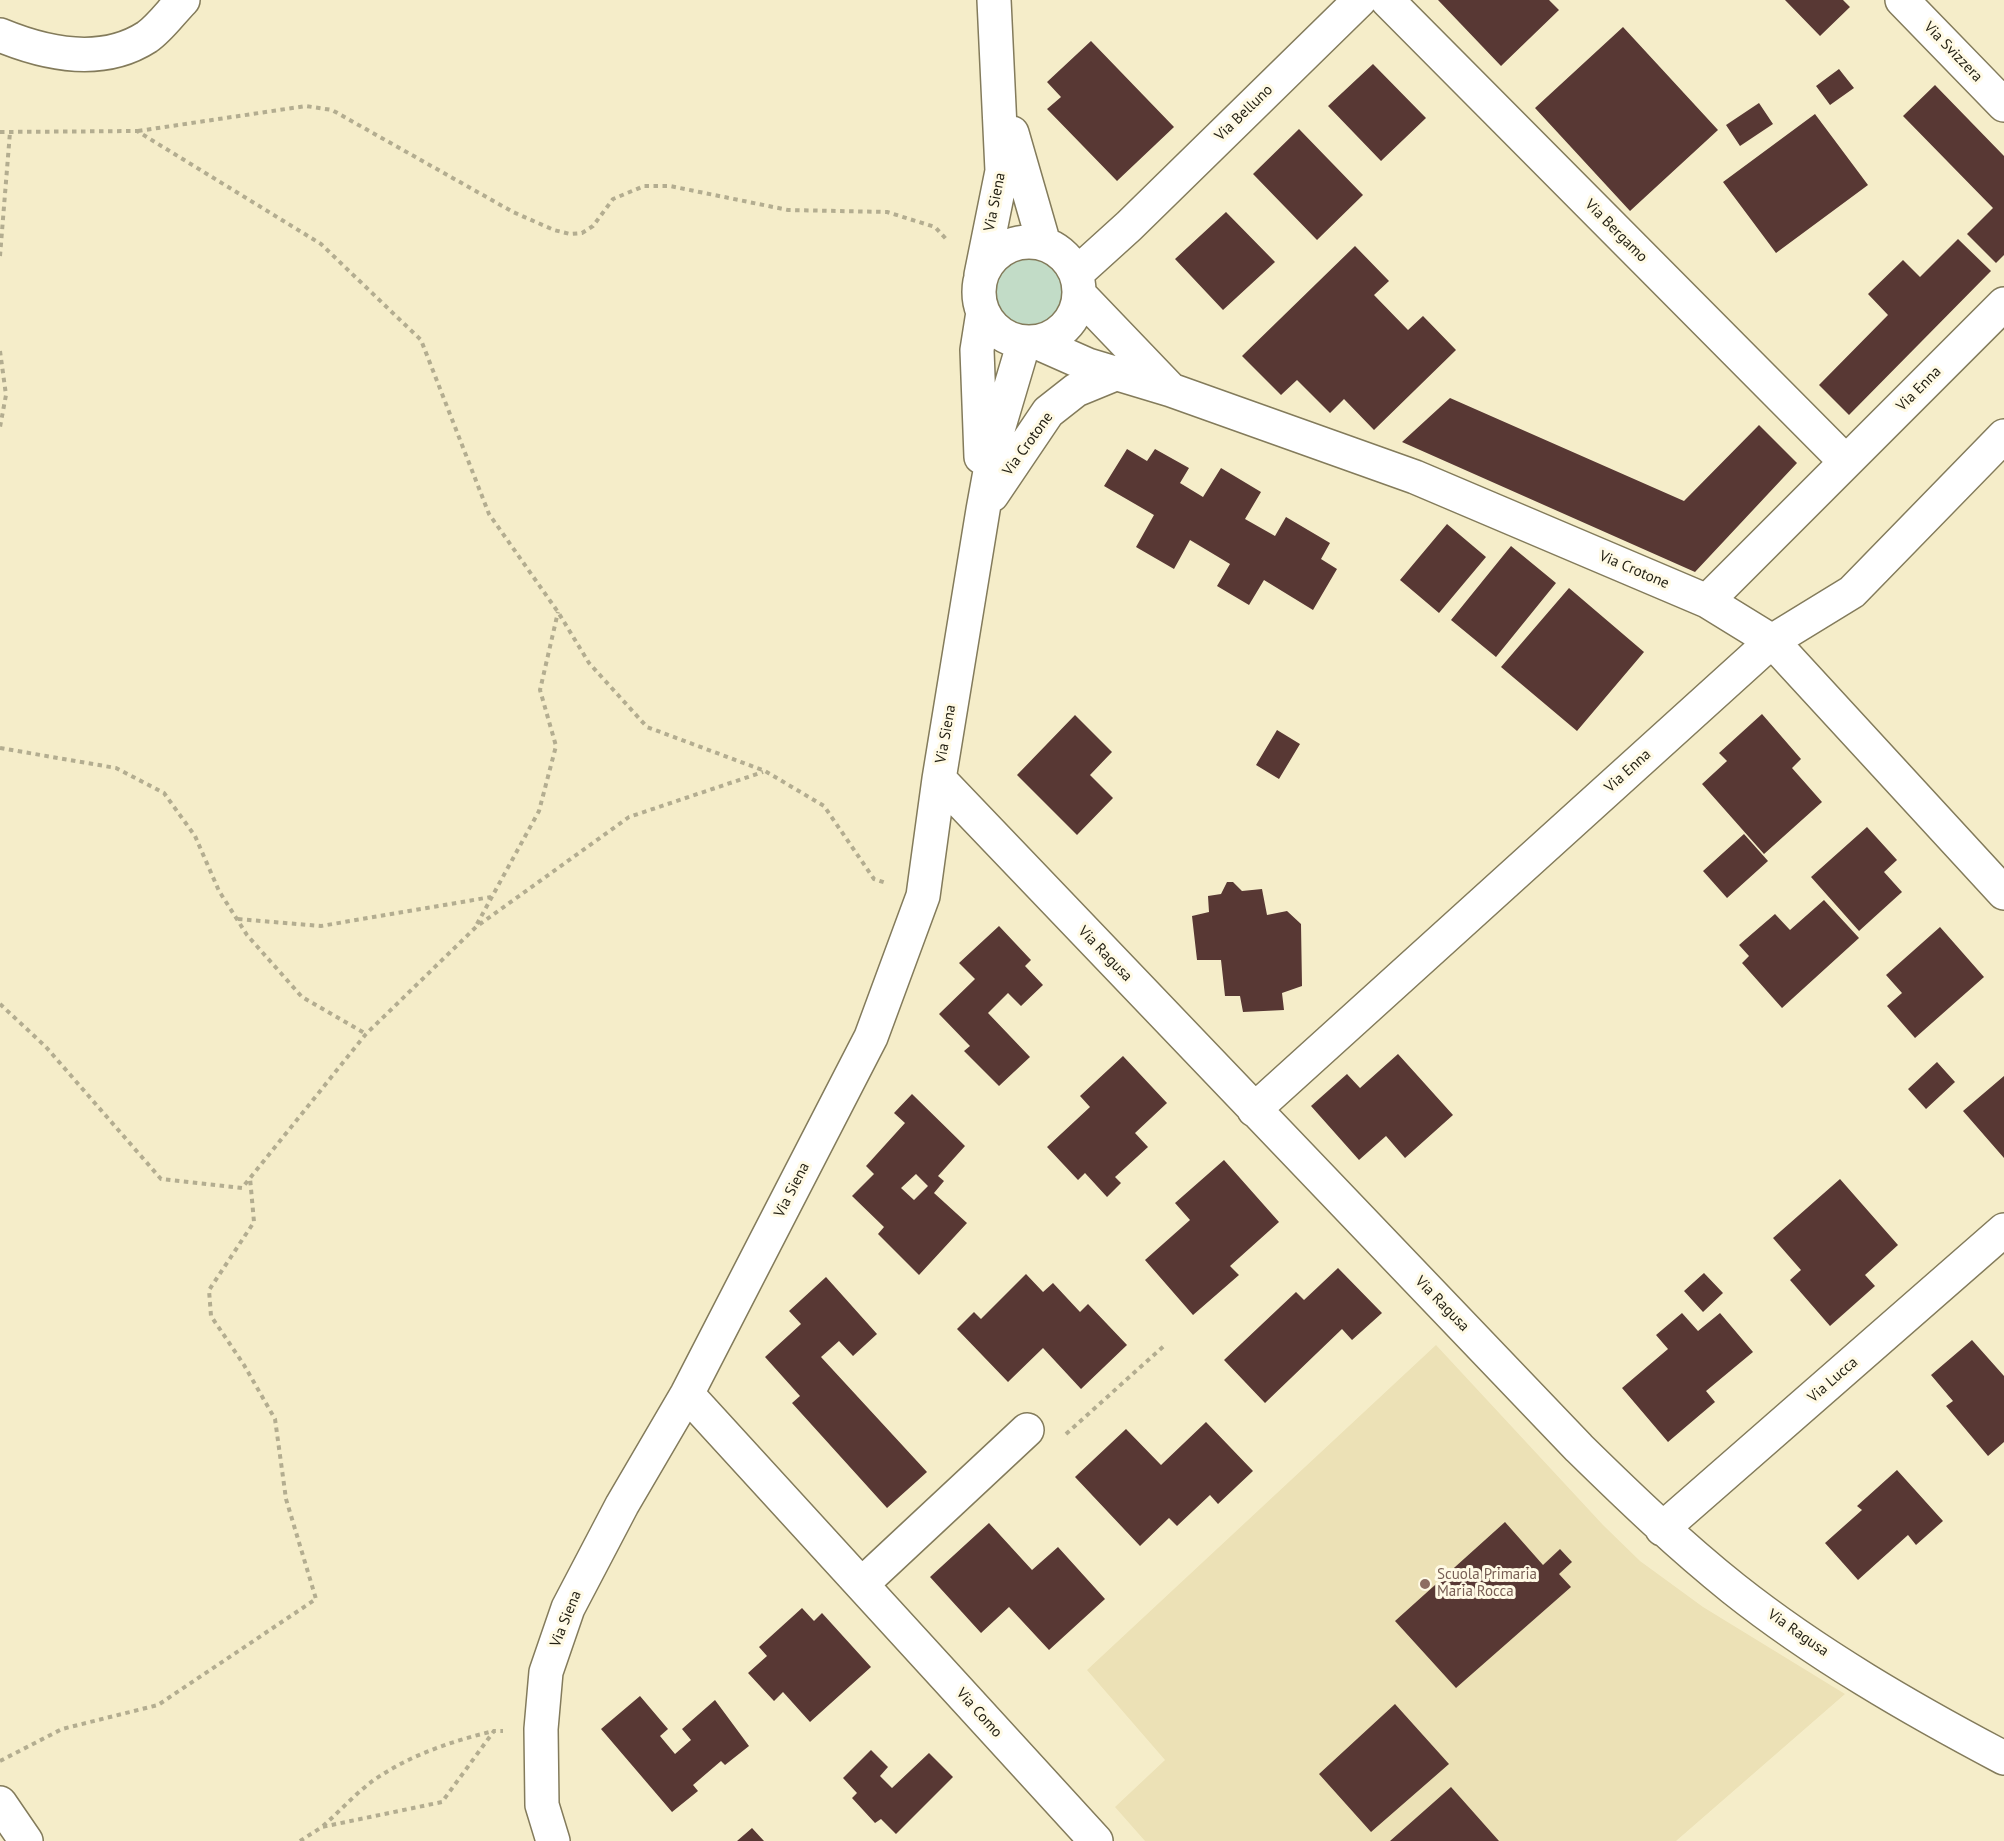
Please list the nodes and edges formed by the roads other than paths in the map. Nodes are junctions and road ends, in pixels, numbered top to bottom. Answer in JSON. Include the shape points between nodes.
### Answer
{"nodes":[{"id":1,"x":183,"y":0,"type":"edge"},
{"id":2,"x":994,"y":0,"type":"edge"},
{"id":3,"x":1360,"y":0,"type":"edge"},
{"id":4,"x":1387,"y":0,"type":"edge"},
{"id":5,"x":1902,"y":0,"type":"edge"},
{"id":6,"x":0,"y":35,"type":"edge"},
{"id":7,"x":999,"y":91,"type":"junction"},
{"id":8,"x":2004,"y":105,"type":"edge"},
{"id":9,"x":1129,"y":226,"type":"junction"},
{"id":10,"x":1049,"y":247,"type":"junction"},
{"id":11,"x":981,"y":277,"type":"junction"},
{"id":12,"x":1078,"y":284,"type":"junction"},
{"id":13,"x":2004,"y":303,"type":"edge"},
{"id":14,"x":983,"y":312,"type":"junction"},
{"id":15,"x":1030,"y":342,"type":"junction"},
{"id":16,"x":1115,"y":374,"type":"junction"},
{"id":17,"x":1171,"y":390,"type":"junction"},
{"id":18,"x":2004,"y":436,"type":"edge"},
{"id":19,"x":1846,"y":462,"type":"junction"},
{"id":20,"x":983,"y":510,"type":"junction"},
{"id":21,"x":1707,"y":601,"type":"junction"},
{"id":22,"x":1772,"y":641,"type":"junction"},
{"id":23,"x":939,"y":779,"type":"junction"},
{"id":24,"x":2004,"y":893,"type":"edge"},
{"id":25,"x":1254,"y":1110,"type":"junction"},
{"id":26,"x":2004,"y":1230,"type":"edge"},
{"id":27,"x":687,"y":1394,"type":"junction"},
{"id":28,"x":1027,"y":1430,"type":"dead end"},
{"id":29,"x":1662,"y":1529,"type":"junction"},
{"id":30,"x":862,"y":1584,"type":"junction"},
{"id":31,"x":2004,"y":1758,"type":"edge"},
{"id":32,"x":0,"y":1803,"type":"edge"},
{"id":33,"x":26,"y":1841,"type":"edge"},
{"id":34,"x":553,"y":1841,"type":"edge"},
{"id":35,"x":1096,"y":1841,"type":"edge"}],
"edges":[{"from":1,"to":6,"type":"street","via":[[147,36],[111,52],[70,55]]},
{"from":2,"to":7,"type":"street","name":"Via Siena"},
{"from":3,"to":9,"type":"street","name":"Via Belluno"},
{"from":4,"to":19,"type":"street","name":"Via Bergamo"},
{"from":5,"to":8,"type":"street","name":"Via Svizzera"},
{"from":7,"to":10,"type":"street","name":"Via Siena"},
{"from":7,"to":11,"type":"street","name":"Via Siena","via":[[1002,171]]},
{"from":9,"to":10,"type":"street"},
{"from":9,"to":12,"type":"street","name":"Via Belluno"},
{"from":10,"to":11,"type":"street","via":[[1020,242],[1006,247],[988,263]]},
{"from":10,"to":12,"type":"street","via":[[1066,258]]},
{"from":11,"to":14,"type":"street","via":[[978,294]]},
{"from":12,"to":15,"type":"street","via":[[1069,323],[1056,335]]},
{"from":12,"to":17,"type":"street","name":"Via Crotone"},
{"from":13,"to":19,"type":"street","name":"Via Enna"},
{"from":14,"to":15,"type":"street","via":[[1001,334]]},
{"from":14,"to":20,"type":"street","name":"Via Siena","via":[[977,350]]},
{"from":15,"to":16,"type":"street","name":"Via Crotone"},
{"from":15,"to":20,"type":"street","name":"Via Siena","via":[[998,433]]},
{"from":16,"to":17,"type":"street","name":"Via Crotone"},
{"from":16,"to":20,"type":"street","name":"Via Crotone","via":[[1076,390],[1048,412]]},
{"from":17,"to":21,"type":"street","name":"Via Crotone","via":[[1415,477]]},
{"from":18,"to":22,"type":"street","name":"Via Enna","via":[[1851,592]]},
{"from":19,"to":21,"type":"street","name":"Via Enna"},
{"from":20,"to":23,"type":"street","name":"Via Siena"},
{"from":21,"to":22,"type":"street","name":"Via Crotone"},
{"from":22,"to":24,"type":"street","name":"Via Crotone"},
{"from":22,"to":25,"type":"street","name":"Via Enna"},
{"from":23,"to":25,"type":"street","name":"Via Ragusa"},
{"from":23,"to":27,"type":"street","name":"Via Siena","via":[[923,896],[871,1037]]},
{"from":25,"to":29,"type":"street","name":"Via Ragusa"},
{"from":26,"to":29,"type":"street","name":"Via Lucca"},
{"from":27,"to":30,"type":"street","name":"Via Como"},
{"from":27,"to":34,"type":"street","name":"Via Siena","via":[[568,1608],[546,1672],[541,1729],[542,1805]]},
{"from":28,"to":30,"type":"street"},
{"from":29,"to":31,"type":"street","name":"Via Ragusa","via":[[1736,1590],[1833,1658]]},
{"from":30,"to":35,"type":"street","name":"Via Como"},
{"from":32,"to":33,"type":"street"}]}
